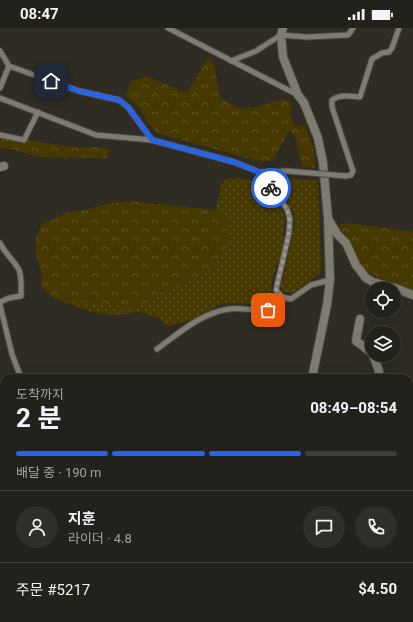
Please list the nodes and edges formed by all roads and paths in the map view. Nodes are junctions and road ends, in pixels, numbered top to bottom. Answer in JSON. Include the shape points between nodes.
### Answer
{"nodes":[{"id":1,"x":168,"y":28,"type":"edge"},
{"id":2,"x":353,"y":28,"type":"edge"},
{"id":3,"x":399,"y":28,"type":"edge"},
{"id":4,"x":282,"y":32,"type":"edge"},
{"id":5,"x":0,"y":51,"type":"edge"},
{"id":6,"x":231,"y":61,"type":"junction"},
{"id":7,"x":9,"y":66,"type":"junction"},
{"id":8,"x":0,"y":88,"type":"edge"},
{"id":9,"x":298,"y":95,"type":"junction"},
{"id":10,"x":0,"y":98,"type":"edge"},
{"id":11,"x":38,"y":112,"type":"junction"},
{"id":12,"x":0,"y":135,"type":"edge"},
{"id":13,"x":152,"y":140,"type":"junction"},
{"id":14,"x":259,"y":172,"type":"junction"},
{"id":15,"x":328,"y":218,"type":"junction"},
{"id":16,"x":0,"y":243,"type":"edge"},
{"id":17,"x":330,"y":280,"type":"junction"},
{"id":18,"x":413,"y":295,"type":"edge"},
{"id":19,"x":282,"y":297,"type":"junction"},
{"id":20,"x":0,"y":303,"type":"edge"},
{"id":21,"x":360,"y":319,"type":"dead end"},
{"id":22,"x":365,"y":348,"type":"edge"},
{"id":23,"x":157,"y":349,"type":"dead end"},
{"id":24,"x":376,"y":362,"type":"edge"},
{"id":25,"x":20,"y":374,"type":"edge"},
{"id":26,"x":313,"y":374,"type":"edge"},
{"id":27,"x":379,"y":374,"type":"edge"}],
"edges":[{"from":1,"to":6,"type":"lane"},
{"from":2,"to":4,"type":"lane","via":[[348,35],[307,37]]},
{"from":3,"to":14,"type":"lane","bridge":true,"via":[[389,52],[372,59],[360,97],[349,95],[332,100],[353,171],[351,175]]},
{"from":4,"to":6,"type":"lane","via":[[256,51]]},
{"from":4,"to":9,"type":"street","via":[[283,58]]},
{"from":5,"to":7,"type":"lane"},
{"from":6,"to":9,"type":"lane"},
{"from":7,"to":8,"type":"lane"},
{"from":7,"to":13,"type":"lane","via":[[79,91],[119,100],[128,107]]},
{"from":9,"to":15,"type":"street","via":[[318,138]]},
{"from":10,"to":11,"type":"lane"},
{"from":11,"to":12,"type":"lane","via":[[24,140]]},
{"from":11,"to":13,"type":"lane","via":[[96,135]]},
{"from":13,"to":14,"type":"lane","via":[[234,162]]},
{"from":14,"to":19,"type":"lane","via":[[287,209],[290,219],[276,290]]},
{"from":15,"to":17,"type":"street"},
{"from":15,"to":18,"type":"street","via":[[366,278]]},
{"from":16,"to":20,"type":"lane","via":[[19,270],[21,296]]},
{"from":17,"to":19,"type":"lane","via":[[311,285],[291,299]]},
{"from":17,"to":26,"type":"street"},
{"from":19,"to":23,"type":"lane","via":[[268,310],[230,308],[211,314],[193,323]]},
{"from":20,"to":25,"type":"lane"},
{"from":21,"to":22,"type":"street","via":[[356,341]]},
{"from":24,"to":27,"type":"street"}]}
